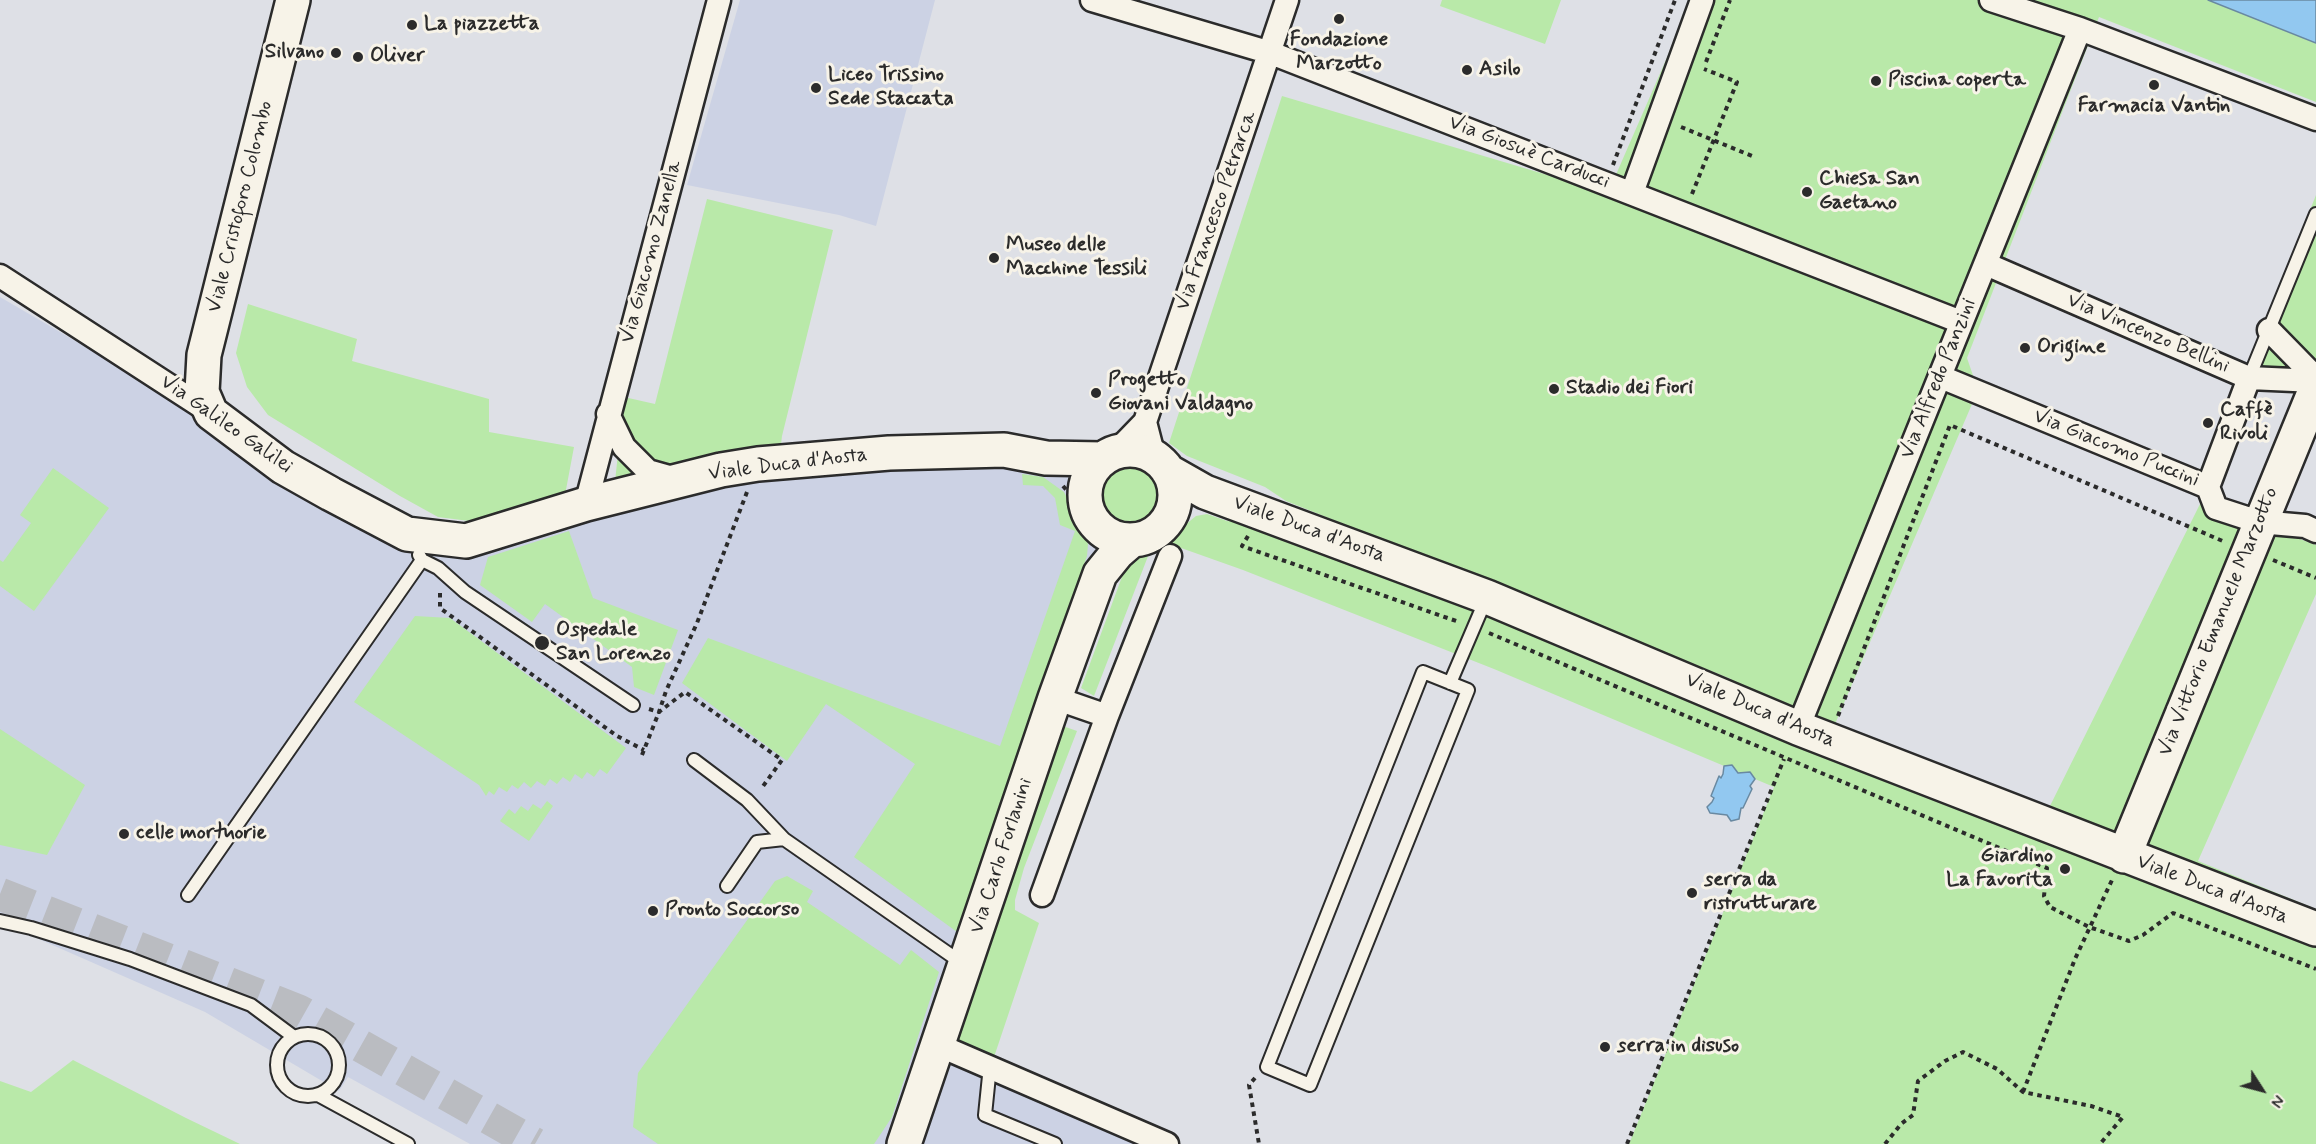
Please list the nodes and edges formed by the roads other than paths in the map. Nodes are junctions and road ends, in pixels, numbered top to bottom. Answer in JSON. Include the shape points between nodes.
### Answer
{"nodes":[{"id":1,"x":292,"y":0,"type":"edge"},
{"id":2,"x":719,"y":0,"type":"edge"},
{"id":3,"x":1092,"y":0,"type":"edge"},
{"id":4,"x":1287,"y":0,"type":"edge"},
{"id":5,"x":1702,"y":0,"type":"edge"},
{"id":6,"x":1991,"y":0,"type":"edge"},
{"id":7,"x":2080,"y":29,"type":"junction"},
{"id":8,"x":1271,"y":53,"type":"junction"},
{"id":9,"x":2316,"y":118,"type":"edge"},
{"id":10,"x":1632,"y":193,"type":"junction"},
{"id":11,"x":2316,"y":214,"type":"edge"},
{"id":12,"x":1986,"y":264,"type":"junction"},
{"id":13,"x":0,"y":276,"type":"edge"},
{"id":14,"x":1961,"y":322,"type":"junction"},
{"id":15,"x":2269,"y":330,"type":"junction"},
{"id":16,"x":1941,"y":377,"type":"junction"},
{"id":17,"x":2249,"y":378,"type":"junction"},
{"id":18,"x":2316,"y":380,"type":"edge"},
{"id":19,"x":2316,"y":388,"type":"edge"},
{"id":20,"x":211,"y":413,"type":"junction"},
{"id":21,"x":609,"y":414,"type":"junction"},
{"id":22,"x":1145,"y":422,"type":"junction"},
{"id":23,"x":1109,"y":456,"type":"junction"},
{"id":24,"x":1161,"y":464,"type":"junction"},
{"id":25,"x":680,"y":480,"type":"junction"},
{"id":26,"x":1064,"y":480,"type":"junction"},
{"id":27,"x":2208,"y":487,"type":"junction"},
{"id":28,"x":586,"y":504,"type":"junction"},
{"id":29,"x":1191,"y":504,"type":"junction"},
{"id":30,"x":2259,"y":522,"type":"junction"},
{"id":31,"x":2316,"y":531,"type":"edge"},
{"id":32,"x":466,"y":541,"type":"joint"},
{"id":33,"x":1154,"y":545,"type":"junction"},
{"id":34,"x":415,"y":547,"type":"junction"},
{"id":35,"x":1099,"y":547,"type":"junction"},
{"id":36,"x":1487,"y":597,"type":"junction"},
{"id":37,"x":1450,"y":683,"type":"junction"},
{"id":38,"x":1055,"y":698,"type":"junction"},
{"id":39,"x":633,"y":705,"type":"dead end"},
{"id":40,"x":1107,"y":716,"type":"junction"},
{"id":41,"x":1798,"y":728,"type":"junction"},
{"id":42,"x":694,"y":760,"type":"dead end"},
{"id":43,"x":784,"y":838,"type":"junction"},
{"id":44,"x":2120,"y":865,"type":"junction"},
{"id":45,"x":727,"y":886,"type":"dead end"},
{"id":46,"x":188,"y":895,"type":"dead end"},
{"id":47,"x":1042,"y":895,"type":"dead end"},
{"id":48,"x":0,"y":921,"type":"edge"},
{"id":49,"x":2316,"y":929,"type":"edge"},
{"id":50,"x":965,"y":966,"type":"junction"},
{"id":51,"x":294,"y":1037,"type":"junction"},
{"id":52,"x":938,"y":1045,"type":"junction"},
{"id":53,"x":990,"y":1066,"type":"junction"},
{"id":54,"x":318,"y":1095,"type":"junction"},
{"id":55,"x":408,"y":1144,"type":"edge"},
{"id":56,"x":904,"y":1144,"type":"edge"},
{"id":57,"x":1055,"y":1144,"type":"edge"},
{"id":58,"x":1167,"y":1144,"type":"edge"}],
"edges":[{"from":1,"to":20,"type":"street","name":"Viale Cristoforo Colombo","via":[[204,355],[202,392]]},
{"from":2,"to":21,"type":"street","name":"Via Giacomo Zanella"},
{"from":3,"to":8,"type":"street","name":"Via Giosuè Carducci"},
{"from":4,"to":8,"type":"street","name":"Via Francesco Petrarca"},
{"from":5,"to":10,"type":"street"},
{"from":6,"to":7,"type":"street"},
{"from":7,"to":9,"type":"street"},
{"from":7,"to":12,"type":"street","name":"Via Alfredo Panzini"},
{"from":8,"to":10,"type":"street","name":"Via Giosuè Carducci"},
{"from":8,"to":22,"type":"street","name":"Via Francesco Petrarca"},
{"from":10,"to":14,"type":"street","name":"Via Giosuè Carducci"},
{"from":11,"to":15,"type":"lane"},
{"from":12,"to":14,"type":"street","name":"Via Alfredo Panzini"},
{"from":12,"to":17,"type":"street","name":"Via Vincenzo Bellini"},
{"from":13,"to":20,"type":"street","name":"Via Galileo Galilei"},
{"from":14,"to":16,"type":"street","name":"Via Alfredo Panzini"},
{"from":15,"to":17,"type":"lane"},
{"from":15,"to":18,"type":"street"},
{"from":16,"to":27,"type":"street","name":"Via Giacomo Puccini"},
{"from":16,"to":41,"type":"street","name":"Via Alfredo Panzini"},
{"from":17,"to":18,"type":"street","name":"Via Vincenzo Bellini"},
{"from":17,"to":27,"type":"street"},
{"from":19,"to":30,"type":"street","name":"Via Vittorio Emanuele Marzotto"},
{"from":20,"to":34,"type":"street","name":"Via Galileo Galilei","via":[[283,467]]},
{"from":21,"to":25,"type":"street","via":[[624,447],[648,471]]},
{"from":21,"to":28,"type":"street","name":"Via Giacomo Zanella"},
{"from":22,"to":23,"type":"street"},
{"from":22,"to":24,"type":"street"},
{"from":23,"to":24,"type":"street","via":[[1142,451]]},
{"from":23,"to":26,"type":"street","name":"Viale Duca d'Aosta"},
{"from":23,"to":26,"type":"street","via":[[1093,469],[1087,482]]},
{"from":24,"to":29,"type":"street","via":[[1175,490]]},
{"from":25,"to":26,"type":"street","name":"Viale Duca d'Aosta","via":[[758,464],[889,453],[1004,450]]},
{"from":25,"to":28,"type":"street","name":"Viale Duca d'Aosta"},
{"from":26,"to":35,"type":"street","via":[[1087,509]]},
{"from":27,"to":30,"type":"street","name":"Via Giacomo Puccini","via":[[2216,508]]},
{"from":28,"to":32,"type":"street","name":"Viale Duca d'Aosta"},
{"from":29,"to":33,"type":"street","via":[[1156,531]]},
{"from":29,"to":36,"type":"street","name":"Viale Duca d'Aosta"},
{"from":30,"to":31,"type":"street","name":"Via Giacomo Puccini","via":[[2305,526]]},
{"from":30,"to":44,"type":"street","name":"Via Vittorio Emanuele Marzotto"},
{"from":32,"to":34,"type":"street","name":"Via Galileo Galilei"},
{"from":33,"to":35,"type":"street","via":[[1111,536]]},
{"from":33,"to":40,"type":"street"},
{"from":34,"to":39,"type":"lane","via":[[465,592]]},
{"from":34,"to":46,"type":"lane"},
{"from":35,"to":38,"type":"street","name":"Via Carlo Forlanini"},
{"from":36,"to":37,"type":"lane"},
{"from":36,"to":41,"type":"street","name":"Viale Duca d'Aosta"},
{"from":37,"to":37,"type":"lane","via":[[1423,672],[1267,1067],[1310,1085],[1468,690]]},
{"from":38,"to":40,"type":"street"},
{"from":38,"to":50,"type":"street","name":"Via Carlo Forlanini"},
{"from":40,"to":47,"type":"street"},
{"from":41,"to":44,"type":"street","name":"Viale Duca d'Aosta"},
{"from":42,"to":43,"type":"lane","via":[[747,800]]},
{"from":43,"to":45,"type":"lane","via":[[757,842]]},
{"from":43,"to":50,"type":"lane"},
{"from":44,"to":49,"type":"street","name":"Viale Duca d'Aosta"},
{"from":48,"to":51,"type":"lane","via":[[130,959],[251,1005]]},
{"from":50,"to":52,"type":"street","name":"Via Carlo Forlanini"},
{"from":51,"to":54,"type":"lane","via":[[280,1051],[280,1080],[293,1093]]},
{"from":51,"to":54,"type":"lane","via":[[314,1034],[337,1052],[338,1073],[334,1082]]},
{"from":52,"to":53,"type":"street"},
{"from":52,"to":56,"type":"street","name":"Via Carlo Forlanini"},
{"from":53,"to":57,"type":"lane","via":[[985,1115]]},
{"from":53,"to":58,"type":"street"},
{"from":54,"to":55,"type":"lane"}]}
